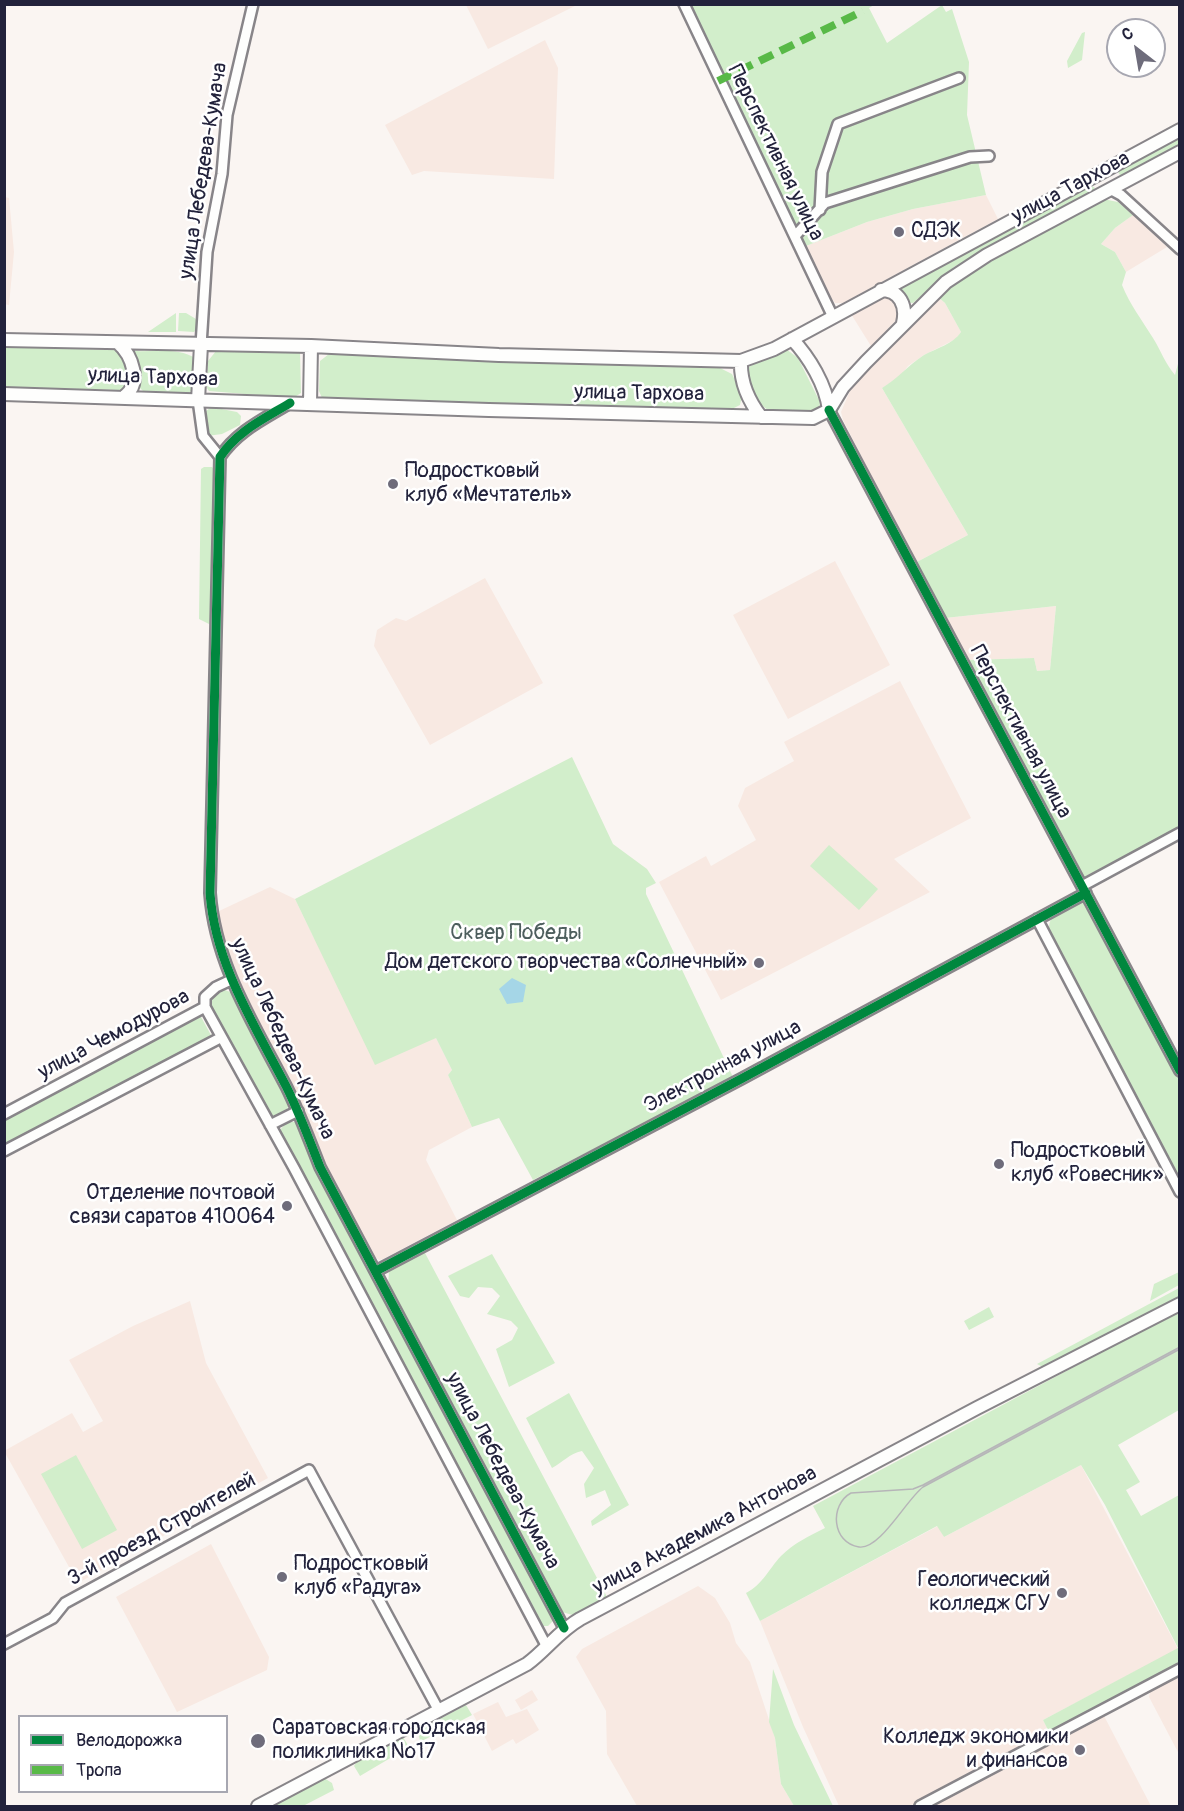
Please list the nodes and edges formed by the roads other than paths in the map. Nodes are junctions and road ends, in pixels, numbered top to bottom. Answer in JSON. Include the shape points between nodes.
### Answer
{"nodes":[{"id":1,"x":253,"y":4,"type":"edge"},
{"id":2,"x":684,"y":4,"type":"edge"},
{"id":3,"x":959,"y":78,"type":"dead end"},
{"id":4,"x":1179,"y":130,"type":"edge"},
{"id":5,"x":1179,"y":152,"type":"edge"},
{"id":6,"x":989,"y":156,"type":"dead end"},
{"id":7,"x":1100,"y":174,"type":"junction"},
{"id":8,"x":1110,"y":189,"type":"junction"},
{"id":9,"x":820,"y":210,"type":"junction"},
{"id":10,"x":795,"y":236,"type":"junction"},
{"id":11,"x":1179,"y":249,"type":"edge"},
{"id":12,"x":881,"y":291,"type":"junction"},
{"id":13,"x":833,"y":316,"type":"junction"},
{"id":14,"x":903,"y":323,"type":"junction"},
{"id":15,"x":792,"y":339,"type":"junction"},
{"id":16,"x":4,"y":340,"type":"edge"},
{"id":17,"x":118,"y":343,"type":"junction"},
{"id":18,"x":201,"y":345,"type":"junction"},
{"id":19,"x":311,"y":346,"type":"junction"},
{"id":20,"x":741,"y":361,"type":"junction"},
{"id":21,"x":4,"y":394,"type":"edge"},
{"id":22,"x":125,"y":396,"type":"junction"},
{"id":23,"x":198,"y":400,"type":"junction"},
{"id":24,"x":290,"y":403,"type":"junction"},
{"id":25,"x":310,"y":404,"type":"junction"},
{"id":26,"x":828,"y":410,"type":"junction"},
{"id":27,"x":761,"y":417,"type":"junction"},
{"id":28,"x":220,"y":457,"type":"junction"},
{"id":29,"x":1179,"y":833,"type":"edge"},
{"id":30,"x":1084,"y":889,"type":"junction"},
{"id":31,"x":1037,"y":919,"type":"junction"},
{"id":32,"x":231,"y":980,"type":"junction"},
{"id":33,"x":205,"y":1008,"type":"junction"},
{"id":34,"x":220,"y":1038,"type":"junction"},
{"id":35,"x":1179,"y":1071,"type":"edge"},
{"id":36,"x":298,"y":1111,"type":"junction"},
{"id":37,"x":4,"y":1114,"type":"edge"},
{"id":38,"x":270,"y":1125,"type":"junction"},
{"id":39,"x":4,"y":1151,"type":"edge"},
{"id":40,"x":1179,"y":1192,"type":"edge"},
{"id":41,"x":376,"y":1271,"type":"junction"},
{"id":42,"x":1179,"y":1304,"type":"edge"},
{"id":43,"x":564,"y":1628,"type":"junction"},
{"id":44,"x":4,"y":1644,"type":"edge"},
{"id":45,"x":547,"y":1647,"type":"junction"},
{"id":46,"x":1179,"y":1669,"type":"edge"},
{"id":47,"x":439,"y":1711,"type":"junction"},
{"id":48,"x":258,"y":1806,"type":"edge"},
{"id":49,"x":920,"y":1806,"type":"edge"}],
"edges":[{"from":1,"to":18,"type":"street","name":"улица Лебедева-Кумача","via":[[227,115],[222,174],[207,252]]},
{"from":2,"to":10,"type":"street","name":"Перспективная улица"},
{"from":3,"to":9,"type":"street","via":[[838,124],[822,172]]},
{"from":4,"to":7,"type":"main road","name":"улица Тархова"},
{"from":5,"to":8,"type":"main road","name":"улица Тархова"},
{"from":6,"to":9,"type":"street","via":[[970,157],[847,195],[825,203]]},
{"from":7,"to":8,"type":"main road"},
{"from":7,"to":12,"type":"main road","name":"улица Тархова"},
{"from":8,"to":11,"type":"street"},
{"from":8,"to":14,"type":"main road","name":"улица Тархова","via":[[987,255],[946,282]]},
{"from":9,"to":10,"type":"street"},
{"from":10,"to":13,"type":"street","name":"Перспективная улица"},
{"from":12,"to":13,"type":"main road","name":"улица Тархова"},
{"from":12,"to":14,"type":"main road","via":[[892,291],[901,299],[905,309]]},
{"from":13,"to":15,"type":"main road","name":"улица Тархова"},
{"from":14,"to":26,"type":"main road","name":"улица Тархова","via":[[843,387]]},
{"from":15,"to":20,"type":"main road","name":"улица Тархова"},
{"from":15,"to":26,"type":"main road","via":[[803,351],[827,396]]},
{"from":16,"to":17,"type":"main road","name":"улица Тархова"},
{"from":17,"to":18,"type":"main road","name":"улица Тархова"},
{"from":17,"to":22,"type":"main road","via":[[128,354],[134,378],[134,385]]},
{"from":18,"to":19,"type":"main road","name":"улица Тархова"},
{"from":18,"to":23,"type":"main road"},
{"from":19,"to":20,"type":"main road","name":"улица Тархова"},
{"from":19,"to":25,"type":"main road"},
{"from":20,"to":27,"type":"main road","via":[[749,401]]},
{"from":21,"to":22,"type":"main road","name":"улица Тархова"},
{"from":22,"to":23,"type":"main road","name":"улица Тархова"},
{"from":23,"to":24,"type":"main road","name":"улица Тархова"},
{"from":23,"to":28,"type":"street","via":[[203,436]]},
{"from":24,"to":25,"type":"main road","name":"улица Тархова"},
{"from":24,"to":28,"type":"street","via":[[246,430]]},
{"from":25,"to":27,"type":"main road","name":"улица Тархова"},
{"from":26,"to":27,"type":"main road","name":"улица Тархова","via":[[813,418]]},
{"from":26,"to":30,"type":"street","name":"Перспективная улица"},
{"from":28,"to":32,"type":"street","name":"улица Лебедева-Кумача","via":[[210,893],[212,924]]},
{"from":29,"to":30,"type":"street","name":"Электронная улица"},
{"from":30,"to":31,"type":"street","name":"Электронная улица"},
{"from":30,"to":35,"type":"street","name":"Перспективная улица"},
{"from":31,"to":40,"type":"street"},
{"from":31,"to":41,"type":"street","name":"Электронная улица"},
{"from":32,"to":33,"type":"street","name":"улица Чемодурова","via":[[205,997]]},
{"from":32,"to":36,"type":"street","name":"улица Лебедева-Кумача"},
{"from":33,"to":34,"type":"street","name":"улица Лебедева-Кумача"},
{"from":33,"to":37,"type":"street","name":"улица Чемодурова"},
{"from":34,"to":38,"type":"street","name":"улица Лебедева-Кумача"},
{"from":34,"to":39,"type":"street"},
{"from":36,"to":38,"type":"street"},
{"from":36,"to":41,"type":"street","name":"улица Лебедева-Кумача","via":[[320,1167]]},
{"from":38,"to":45,"type":"street","name":"улица Лебедева-Кумача"},
{"from":41,"to":43,"type":"street","name":"улица Лебедева-Кумача"},
{"from":42,"to":43,"type":"main road","name":"улица Академика Антонова"},
{"from":43,"to":45,"type":"main road","name":"улица Академика Антонова"},
{"from":44,"to":47,"type":"street","name":"3-й проезд Строителей","via":[[53,1618],[65,1603],[309,1470]]},
{"from":45,"to":47,"type":"main road","name":"улица Академика Антонова","via":[[527,1664]]},
{"from":46,"to":49,"type":"street"},
{"from":47,"to":48,"type":"main road","name":"улица Академика Антонова"}]}
